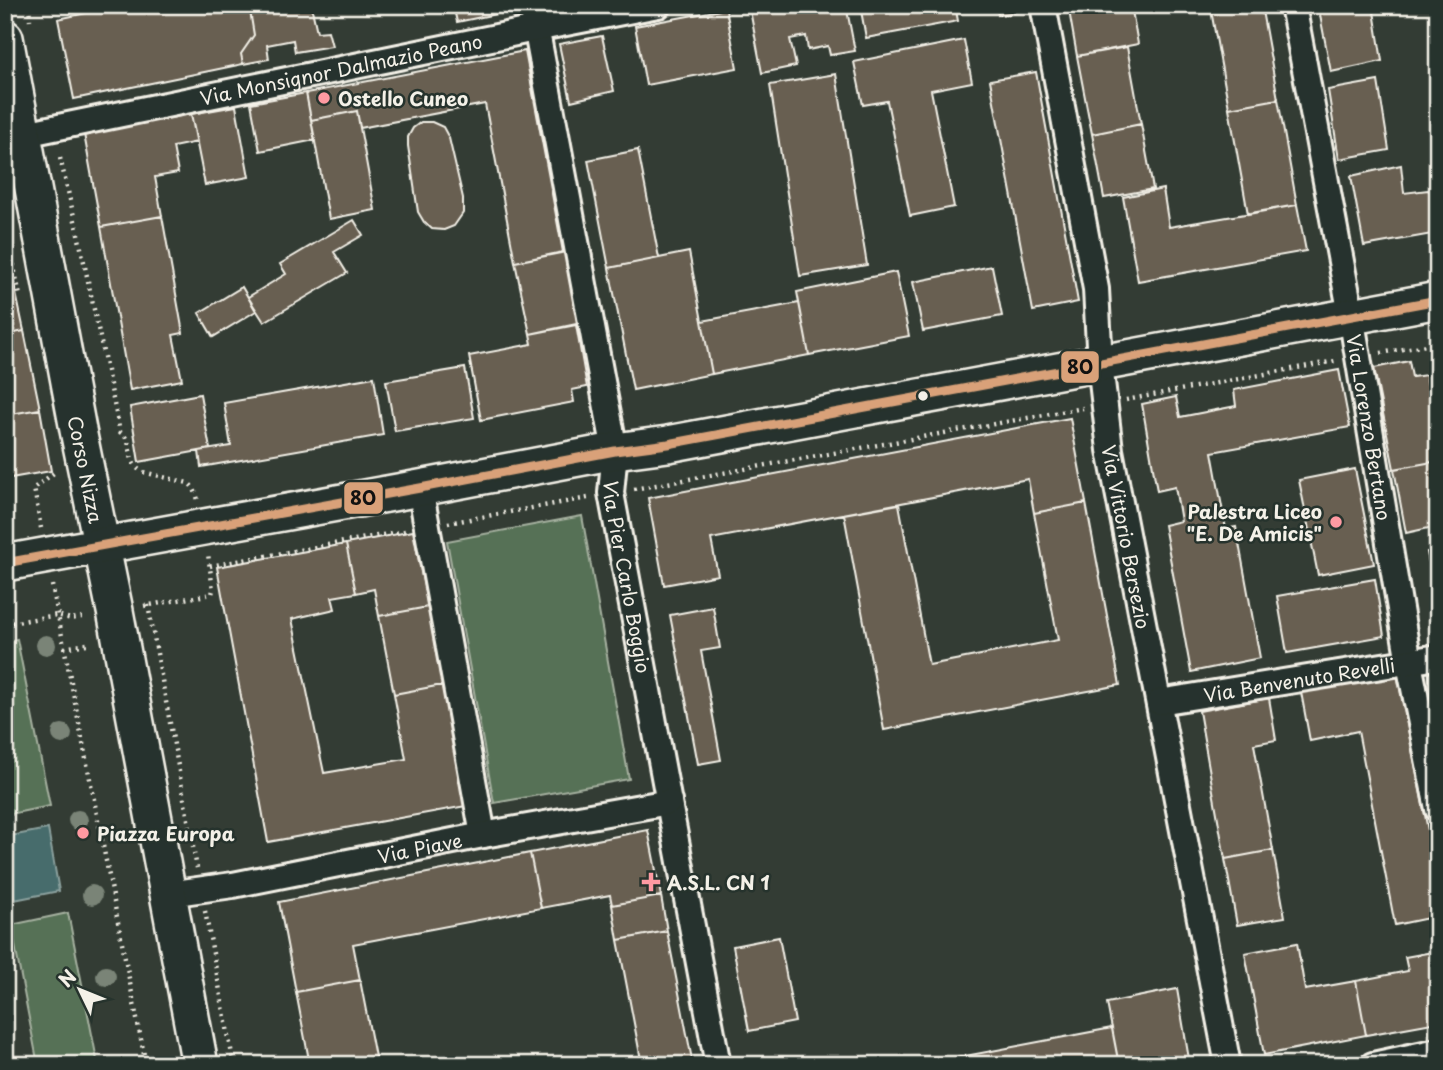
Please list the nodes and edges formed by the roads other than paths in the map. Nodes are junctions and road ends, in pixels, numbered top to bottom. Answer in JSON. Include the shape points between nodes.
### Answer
{"nodes":[{"id":1,"x":658,"y":5,"type":"edge"},
{"id":2,"x":1044,"y":5,"type":"edge"},
{"id":3,"x":1293,"y":5,"type":"edge"},
{"id":4,"x":533,"y":17,"type":"edge"},
{"id":5,"x":18,"y":32,"type":"edge"},
{"id":6,"x":25,"y":135,"type":"edge"},
{"id":7,"x":1438,"y":300,"type":"edge"},
{"id":8,"x":1352,"y":316,"type":"junction"},
{"id":9,"x":1100,"y":364,"type":"junction"},
{"id":10,"x":615,"y":451,"type":"junction"},
{"id":11,"x":420,"y":488,"type":"junction"},
{"id":12,"x":103,"y":546,"type":"junction"},
{"id":13,"x":5,"y":563,"type":"edge"},
{"id":14,"x":1438,"y":657,"type":"edge"},
{"id":15,"x":1409,"y":663,"type":"junction"},
{"id":16,"x":1159,"y":702,"type":"junction"},
{"id":17,"x":669,"y":802,"type":"junction"},
{"id":18,"x":1438,"y":809,"type":"edge"},
{"id":19,"x":483,"y":835,"type":"junction"},
{"id":20,"x":185,"y":892,"type":"junction"},
{"id":21,"x":1438,"y":1051,"type":"edge"},
{"id":22,"x":200,"y":1065,"type":"edge"},
{"id":23,"x":718,"y":1065,"type":"edge"},
{"id":24,"x":1228,"y":1065,"type":"edge"},
{"id":25,"x":1373,"y":1065,"type":"edge"}],
"edges":[{"from":1,"to":4,"type":"street","name":"Via Monsignor Dalmazio Peano"},
{"from":2,"to":9,"type":"street","name":"Via Vittorio Bersezio","via":[[1096,289]]},
{"from":3,"to":8,"type":"street","name":"Via Lorenzo Bertano"},
{"from":4,"to":6,"type":"street","name":"Via Monsignor Dalmazio Peano"},
{"from":4,"to":10,"type":"street","name":"Via Pier Carlo Boggio"},
{"from":5,"to":6,"type":"street","name":"Corso Nizza"},
{"from":6,"to":12,"type":"street","name":"Corso Nizza"},
{"from":7,"to":8,"type":"street"},
{"from":8,"to":9,"type":"street"},
{"from":8,"to":15,"type":"street","name":"Via Lorenzo Bertano"},
{"from":9,"to":10,"type":"street"},
{"from":9,"to":16,"type":"street","name":"Via Vittorio Bersezio","via":[[1110,450]]},
{"from":10,"to":11,"type":"street"},
{"from":10,"to":17,"type":"street","name":"Via Pier Carlo Boggio","via":[[611,493]]},
{"from":11,"to":12,"type":"street"},
{"from":11,"to":19,"type":"street"},
{"from":12,"to":13,"type":"street"},
{"from":12,"to":20,"type":"street","name":"Corso Nizza"},
{"from":14,"to":15,"type":"street","name":"Via Benvenuto Revelli"},
{"from":15,"to":16,"type":"street","name":"Via Benvenuto Revelli"},
{"from":15,"to":18,"type":"street","name":"Via Lorenzo Bertano"},
{"from":16,"to":24,"type":"street","name":"Via Vittorio Bersezio"},
{"from":17,"to":19,"type":"street","name":"Via Piave"},
{"from":17,"to":23,"type":"street","name":"Via Pier Carlo Boggio"},
{"from":19,"to":20,"type":"street","name":"Via Piave"},
{"from":20,"to":22,"type":"street","name":"Corso Nizza"},
{"from":21,"to":25,"type":"street"}]}
